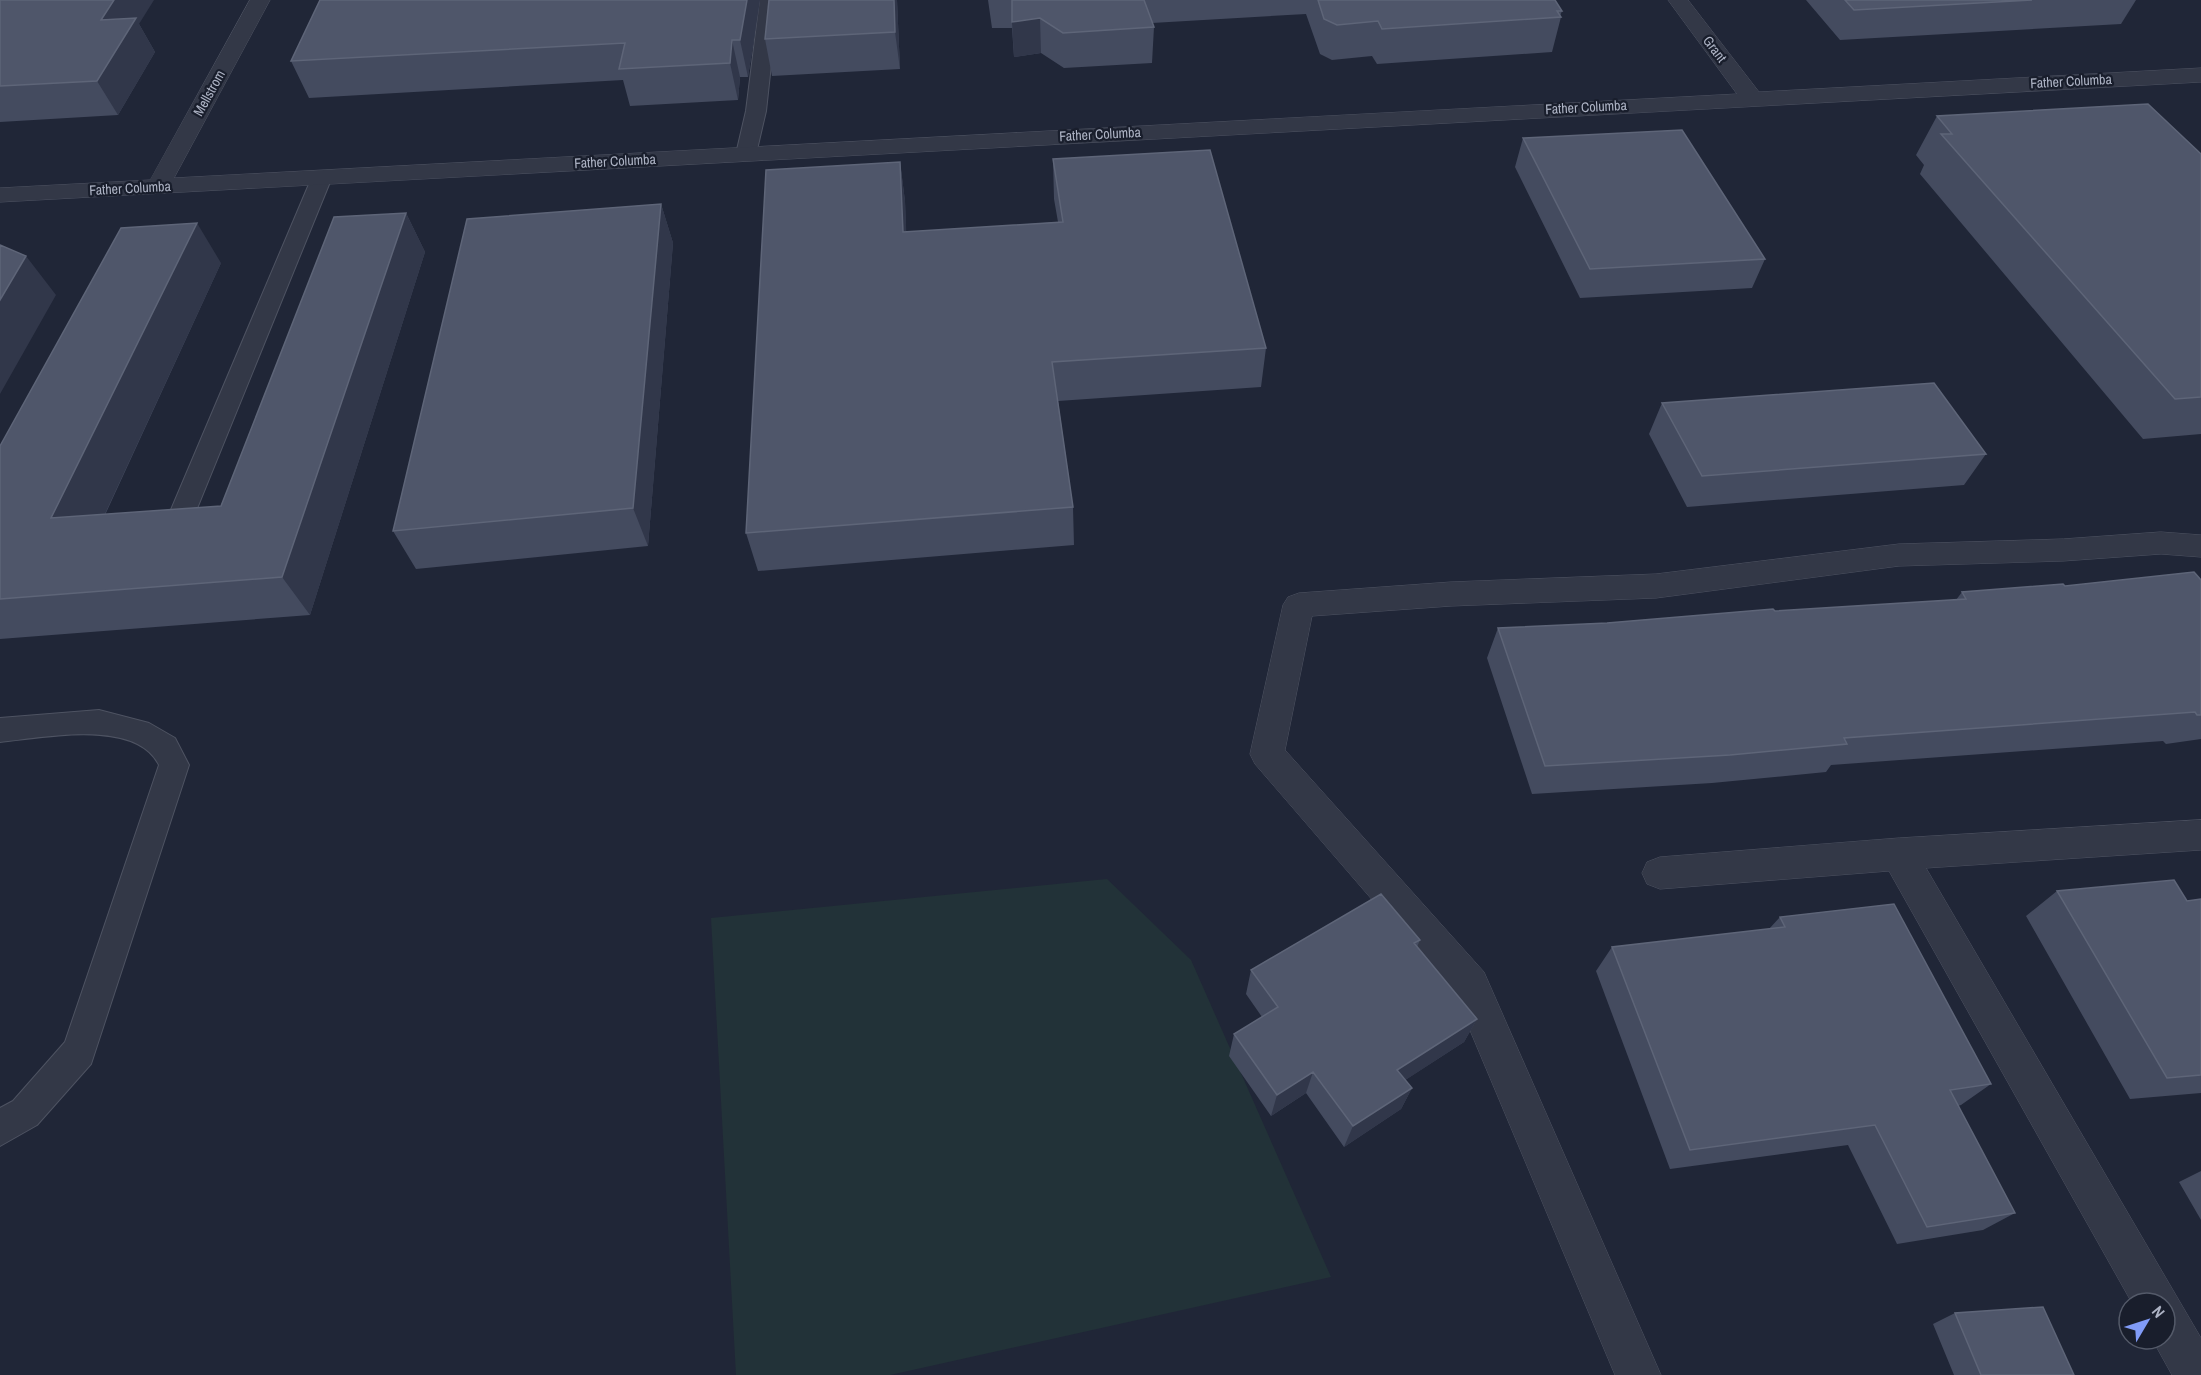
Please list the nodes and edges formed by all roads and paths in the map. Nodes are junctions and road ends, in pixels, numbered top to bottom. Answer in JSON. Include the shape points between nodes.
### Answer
{"nodes":[{"id":1,"x":260,"y":0,"type":"edge"},
{"id":2,"x":769,"y":0,"type":"edge"},
{"id":3,"x":1678,"y":0,"type":"edge"},
{"id":4,"x":2201,"y":75,"type":"edge"},
{"id":5,"x":1752,"y":98,"type":"junction"},
{"id":6,"x":746,"y":154,"type":"junction"},
{"id":7,"x":322,"y":177,"type":"junction"},
{"id":8,"x":158,"y":186,"type":"junction"},
{"id":9,"x":0,"y":195,"type":"edge"},
{"id":10,"x":172,"y":538,"type":"edge"},
{"id":11,"x":2201,"y":546,"type":"edge"},
{"id":12,"x":0,"y":730,"type":"edge"},
{"id":13,"x":2201,"y":835,"type":"edge"},
{"id":14,"x":1899,"y":854,"type":"junction"},
{"id":15,"x":1660,"y":873,"type":"dead end"},
{"id":16,"x":0,"y":1128,"type":"edge"},
{"id":17,"x":2149,"y":1291,"type":"edge"},
{"id":18,"x":2177,"y":1340,"type":"edge"},
{"id":19,"x":1638,"y":1375,"type":"edge"},
{"id":20,"x":2197,"y":1375,"type":"edge"}],
"edges":[{"from":1,"to":8,"type":"street","name":"Mellstrom"},
{"from":2,"to":6,"type":"lane","via":[[756,111]]},
{"from":3,"to":5,"type":"street","name":"Grant"},
{"from":4,"to":5,"type":"street","name":"Father Columba"},
{"from":5,"to":6,"type":"street","name":"Father Columba"},
{"from":6,"to":7,"type":"street","name":"Father Columba"},
{"from":7,"to":8,"type":"street","name":"Father Columba"},
{"from":7,"to":10,"type":"lane"},
{"from":8,"to":9,"type":"street","name":"Father Columba"},
{"from":11,"to":19,"type":"street","via":[[2161,543],[1899,555],[1656,586],[1299,605],[1267,754],[1470,985]]},
{"from":12,"to":16,"type":"lane","via":[[99,722],[139,731],[165,747],[174,765],[79,1052],[25,1113]]},
{"from":13,"to":14,"type":"street"},
{"from":14,"to":15,"type":"street"},
{"from":14,"to":17,"type":"street"},
{"from":18,"to":20,"type":"street"}]}
